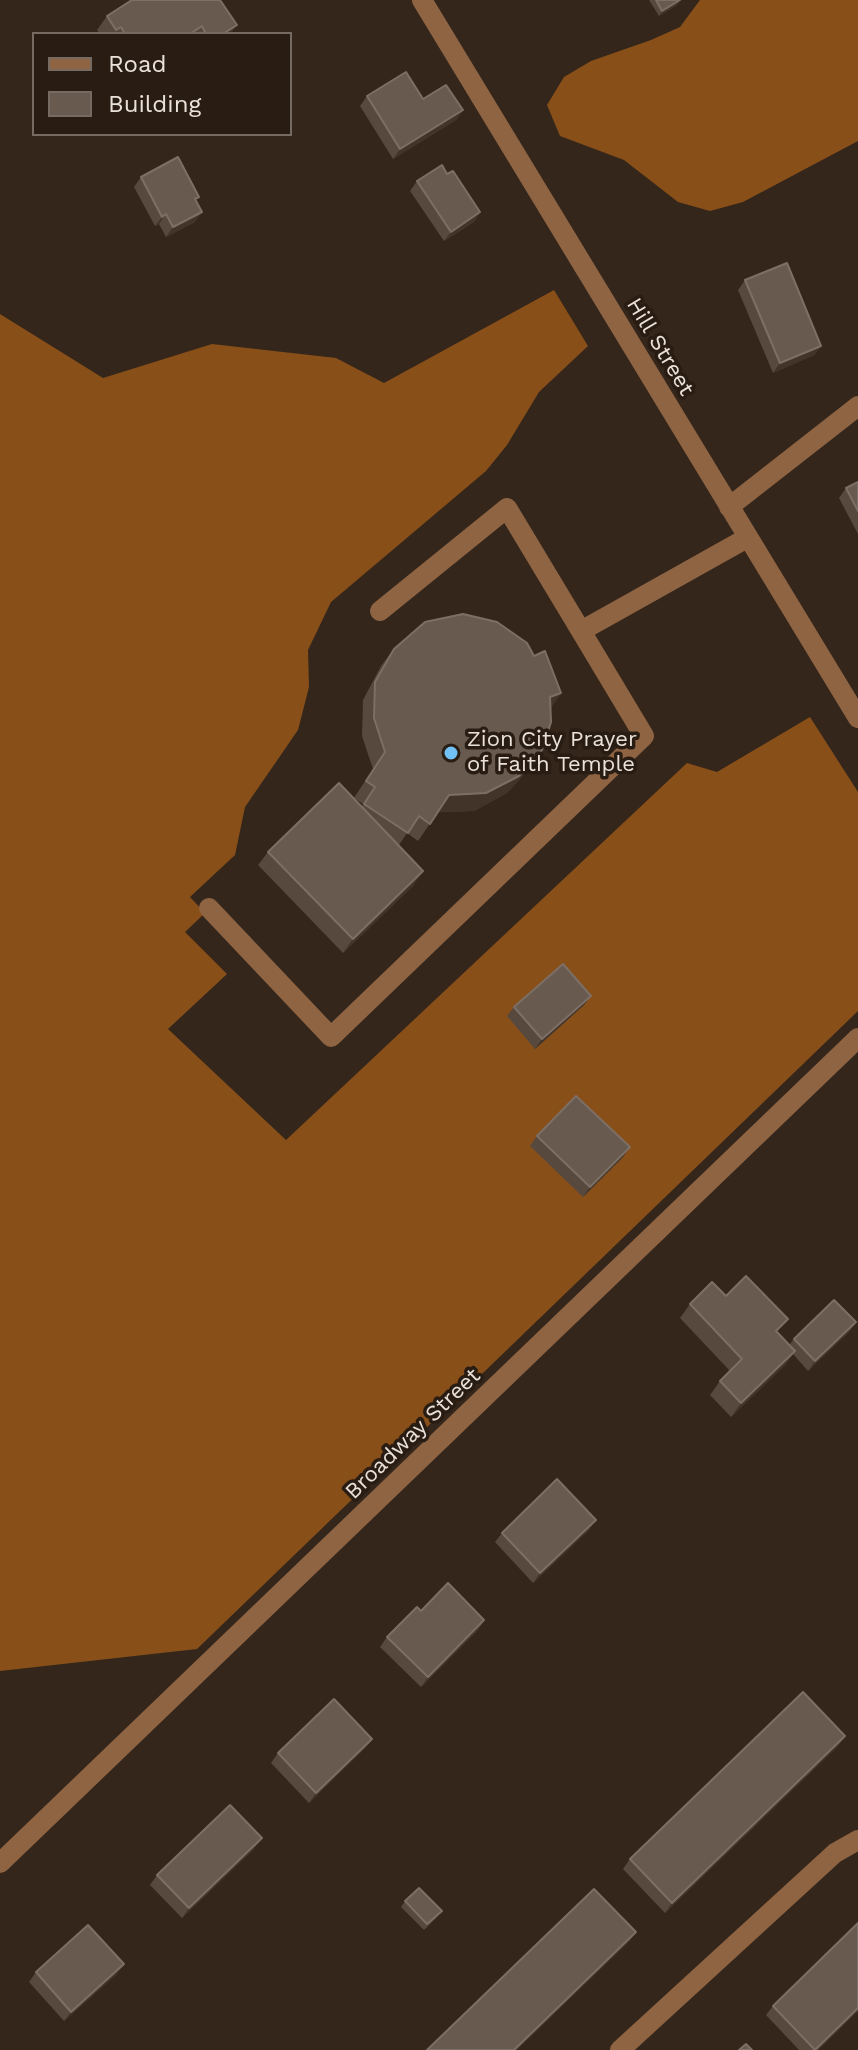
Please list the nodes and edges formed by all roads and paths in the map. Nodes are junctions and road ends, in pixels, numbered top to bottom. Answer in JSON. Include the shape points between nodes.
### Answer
{"nodes":[{"id":1,"x":422,"y":0,"type":"edge"},
{"id":2,"x":858,"y":406,"type":"edge"},
{"id":3,"x":729,"y":507,"type":"junction"},
{"id":4,"x":747,"y":538,"type":"junction"},
{"id":5,"x":380,"y":611,"type":"dead end"},
{"id":6,"x":581,"y":631,"type":"junction"},
{"id":7,"x":858,"y":718,"type":"edge"},
{"id":8,"x":209,"y":908,"type":"dead end"},
{"id":9,"x":858,"y":1038,"type":"edge"},
{"id":10,"x":857,"y":1839,"type":"edge"},
{"id":11,"x":0,"y":1863,"type":"edge"},
{"id":12,"x":620,"y":2050,"type":"edge"}],
"edges":[{"from":1,"to":3,"type":"street","name":"Hill Street"},
{"from":2,"to":3,"type":"street"},
{"from":3,"to":4,"type":"street","name":"Hill Street"},
{"from":4,"to":6,"type":"street"},
{"from":4,"to":7,"type":"street","name":"Hill Street"},
{"from":5,"to":6,"type":"street","via":[[507,508]]},
{"from":6,"to":8,"type":"street","via":[[644,736],[331,1037]]},
{"from":9,"to":11,"type":"street","name":"Broadway Street"},
{"from":10,"to":12,"type":"street","via":[[835,1853]]}]}
